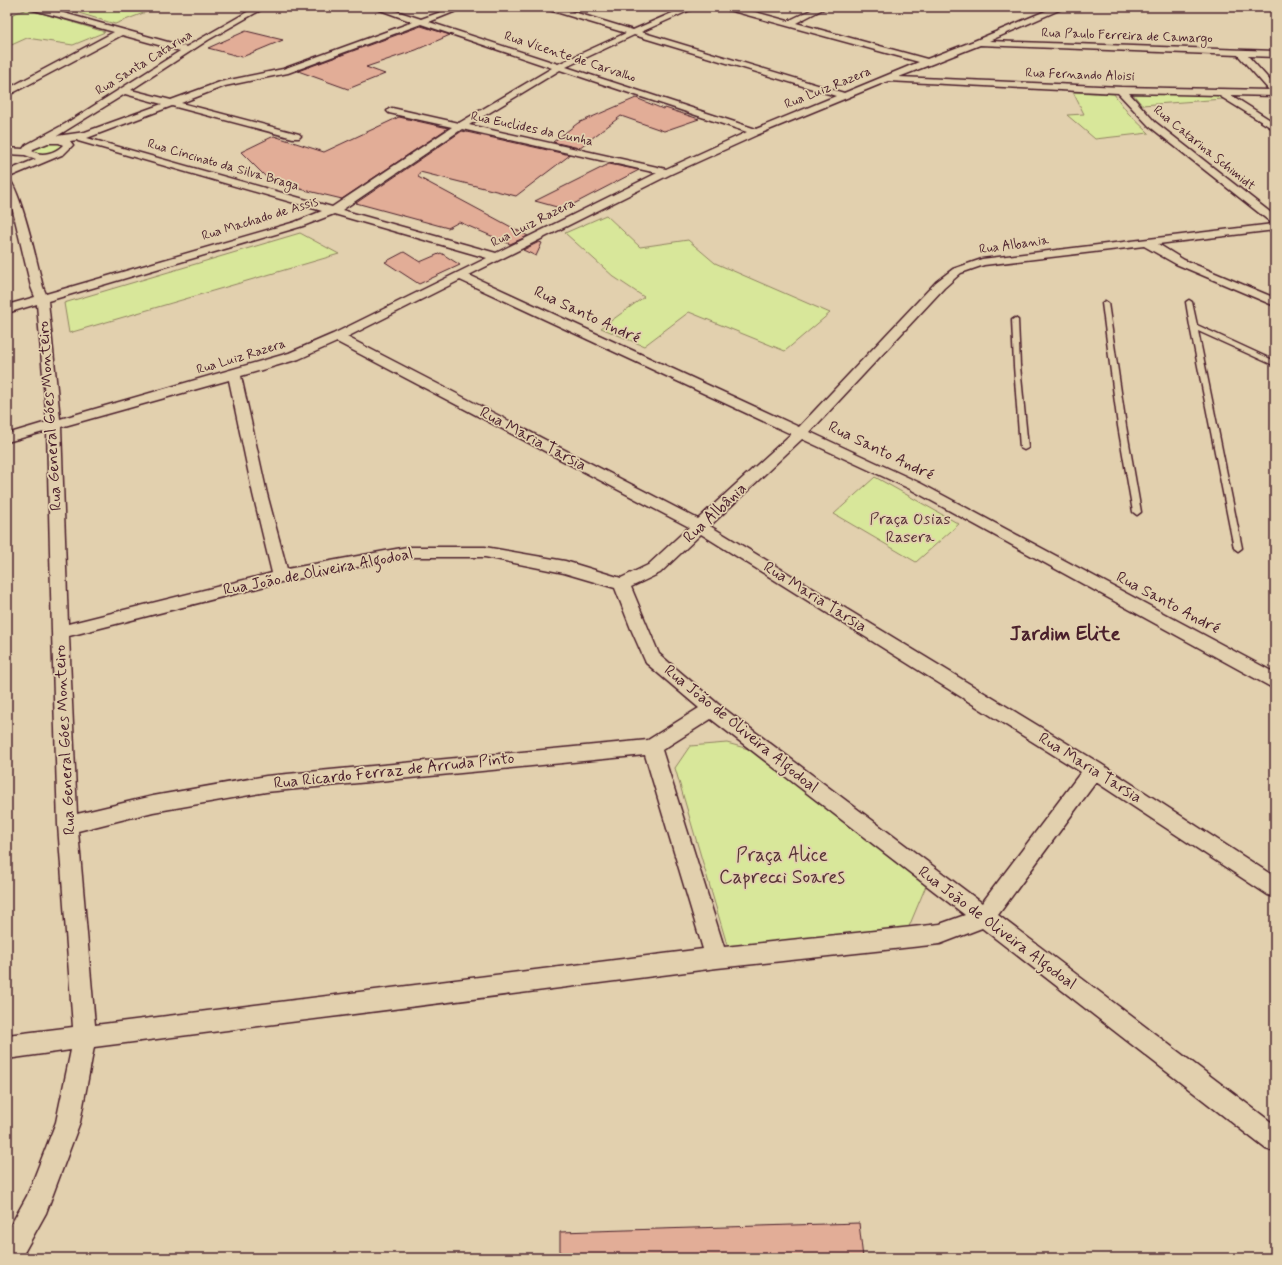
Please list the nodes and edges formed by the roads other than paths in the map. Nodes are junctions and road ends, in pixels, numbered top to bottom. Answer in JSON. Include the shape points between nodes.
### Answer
{"nodes":[{"id":1,"x":33,"y":7,"type":"edge"},
{"id":2,"x":262,"y":7,"type":"edge"},
{"id":3,"x":376,"y":7,"type":"edge"},
{"id":4,"x":462,"y":7,"type":"edge"},
{"id":5,"x":549,"y":7,"type":"edge"},
{"id":6,"x":693,"y":7,"type":"edge"},
{"id":7,"x":728,"y":7,"type":"edge"},
{"id":8,"x":823,"y":7,"type":"edge"},
{"id":9,"x":1062,"y":7,"type":"edge"},
{"id":10,"x":421,"y":23,"type":"junction"},
{"id":11,"x":788,"y":24,"type":"junction"},
{"id":12,"x":121,"y":32,"type":"junction"},
{"id":13,"x":634,"y":32,"type":"junction"},
{"id":14,"x":997,"y":35,"type":"junction"},
{"id":15,"x":977,"y":43,"type":"junction"},
{"id":16,"x":1002,"y":44,"type":"junction"},
{"id":17,"x":187,"y":50,"type":"junction"},
{"id":18,"x":1240,"y":53,"type":"junction"},
{"id":19,"x":1275,"y":54,"type":"edge"},
{"id":20,"x":927,"y":62,"type":"junction"},
{"id":21,"x":560,"y":67,"type":"junction"},
{"id":22,"x":884,"y":79,"type":"junction"},
{"id":23,"x":1122,"y":90,"type":"junction"},
{"id":24,"x":124,"y":91,"type":"junction"},
{"id":25,"x":1220,"y":92,"type":"junction"},
{"id":26,"x":1275,"y":92,"type":"edge"},
{"id":27,"x":7,"y":93,"type":"edge"},
{"id":28,"x":846,"y":96,"type":"junction"},
{"id":29,"x":169,"y":104,"type":"junction"},
{"id":30,"x":392,"y":111,"type":"dead end"},
{"id":31,"x":459,"y":127,"type":"junction"},
{"id":32,"x":1275,"y":127,"type":"edge"},
{"id":33,"x":756,"y":132,"type":"junction"},
{"id":34,"x":296,"y":136,"type":"dead end"},
{"id":35,"x":84,"y":137,"type":"junction"},
{"id":36,"x":58,"y":140,"type":"junction"},
{"id":37,"x":40,"y":142,"type":"junction"},
{"id":38,"x":67,"y":148,"type":"junction"},
{"id":39,"x":7,"y":151,"type":"edge"},
{"id":40,"x":29,"y":154,"type":"junction"},
{"id":41,"x":55,"y":154,"type":"junction"},
{"id":42,"x":667,"y":172,"type":"junction"},
{"id":43,"x":7,"y":175,"type":"edge"},
{"id":44,"x":7,"y":181,"type":"edge"},
{"id":45,"x":13,"y":209,"type":"edge"},
{"id":46,"x":334,"y":210,"type":"junction"},
{"id":47,"x":1275,"y":221,"type":"edge"},
{"id":48,"x":1275,"y":227,"type":"edge"},
{"id":49,"x":1147,"y":243,"type":"junction"},
{"id":50,"x":497,"y":257,"type":"junction"},
{"id":51,"x":461,"y":276,"type":"junction"},
{"id":52,"x":42,"y":298,"type":"junction"},
{"id":53,"x":1189,"y":302,"type":"dead end"},
{"id":54,"x":1275,"y":302,"type":"edge"},
{"id":55,"x":1105,"y":303,"type":"dead end"},
{"id":56,"x":7,"y":308,"type":"edge"},
{"id":57,"x":1015,"y":320,"type":"dead end"},
{"id":58,"x":1194,"y":326,"type":"junction"},
{"id":59,"x":338,"y":337,"type":"junction"},
{"id":60,"x":1275,"y":364,"type":"edge"},
{"id":61,"x":234,"y":374,"type":"junction"},
{"id":62,"x":54,"y":426,"type":"junction"},
{"id":63,"x":802,"y":433,"type":"junction"},
{"id":64,"x":7,"y":438,"type":"edge"},
{"id":65,"x":1024,"y":448,"type":"dead end"},
{"id":66,"x":1137,"y":512,"type":"dead end"},
{"id":67,"x":701,"y":527,"type":"junction"},
{"id":68,"x":1238,"y":548,"type":"dead end"},
{"id":69,"x":281,"y":576,"type":"junction"},
{"id":70,"x":622,"y":584,"type":"junction"},
{"id":71,"x":60,"y":632,"type":"junction"},
{"id":72,"x":1275,"y":681,"type":"edge"},
{"id":73,"x":712,"y":709,"type":"junction"},
{"id":74,"x":652,"y":747,"type":"junction"},
{"id":75,"x":1094,"y":770,"type":"junction"},
{"id":76,"x":68,"y":825,"type":"junction"},
{"id":77,"x":1275,"y":888,"type":"edge"},
{"id":78,"x":983,"y":918,"type":"junction"},
{"id":79,"x":718,"y":958,"type":"junction"},
{"id":80,"x":84,"y":1037,"type":"junction"},
{"id":81,"x":7,"y":1047,"type":"edge"},
{"id":82,"x":1275,"y":1140,"type":"edge"},
{"id":83,"x":7,"y":1257,"type":"edge"}],
"edges":[{"from":1,"to":12,"type":"street"},
{"from":2,"to":17,"type":"street","name":"Rua Santa Catarina"},
{"from":3,"to":10,"type":"street","name":"Rua Vicente de Carvalho"},
{"from":4,"to":10,"type":"street"},
{"from":5,"to":13,"type":"street"},
{"from":6,"to":13,"type":"street","name":"Rua Machado de Assis"},
{"from":7,"to":11,"type":"street"},
{"from":8,"to":11,"type":"street"},
{"from":9,"to":14,"type":"street","name":"Rua Luiz Razera"},
{"from":10,"to":21,"type":"street","name":"Rua Vicente de Carvalho"},
{"from":10,"to":29,"type":"street","via":[[285,71],[223,84]]},
{"from":11,"to":20,"type":"street"},
{"from":12,"to":17,"type":"street"},
{"from":12,"to":27,"type":"street"},
{"from":13,"to":21,"type":"street","name":"Rua Machado de Assis"},
{"from":13,"to":28,"type":"street"},
{"from":14,"to":15,"type":"street","name":"Rua Luiz Razera"},
{"from":14,"to":16,"type":"street"},
{"from":15,"to":16,"type":"street","name":"Rua Paulo Ferreira de Camargo"},
{"from":15,"to":20,"type":"street","name":"Rua Luiz Razera"},
{"from":16,"to":18,"type":"street","name":"Rua Paulo Ferreira de Camargo"},
{"from":17,"to":24,"type":"street","name":"Rua Santa Catarina"},
{"from":18,"to":19,"type":"street","name":"Rua Paulo Ferreira de Camargo"},
{"from":18,"to":26,"type":"street"},
{"from":20,"to":22,"type":"street","name":"Rua Luiz Razera"},
{"from":21,"to":31,"type":"street","name":"Rua Machado de Assis"},
{"from":21,"to":33,"type":"street","name":"Rua Vicente de Carvalho"},
{"from":22,"to":23,"type":"street","name":"Rua Fernando Aloisi"},
{"from":22,"to":28,"type":"street","name":"Rua Luiz Razera"},
{"from":23,"to":25,"type":"street","name":"Rua Fernando Aloisi"},
{"from":23,"to":47,"type":"street","name":"Rua Catarina Schimidt","via":[[1152,124]]},
{"from":24,"to":29,"type":"street"},
{"from":24,"to":37,"type":"street","name":"Rua Santa Catarina"},
{"from":25,"to":26,"type":"street","name":"Rua Fernando Aloisi"},
{"from":25,"to":32,"type":"street"},
{"from":28,"to":33,"type":"street","name":"Rua Luiz Razera"},
{"from":29,"to":34,"type":"street"},
{"from":29,"to":35,"type":"street"},
{"from":30,"to":31,"type":"street","name":"Rua Euclides da Cunha"},
{"from":31,"to":42,"type":"street","name":"Rua Euclides da Cunha"},
{"from":31,"to":46,"type":"street","name":"Rua Machado de Assis"},
{"from":33,"to":42,"type":"street","name":"Rua Luiz Razera"},
{"from":35,"to":36,"type":"street"},
{"from":35,"to":38,"type":"street"},
{"from":35,"to":46,"type":"street","name":"Rua Cincinato da Silva Braga"},
{"from":36,"to":37,"type":"street"},
{"from":36,"to":38,"type":"street","via":[[66,142]]},
{"from":37,"to":40,"type":"street","name":"Rua Santa Catarina","via":[[29,146]]},
{"from":38,"to":41,"type":"street"},
{"from":39,"to":40,"type":"street"},
{"from":40,"to":41,"type":"street"},
{"from":40,"to":43,"type":"street"},
{"from":41,"to":43,"type":"street"},
{"from":42,"to":50,"type":"street","name":"Rua Luiz Razera"},
{"from":44,"to":45,"type":"street","name":"Rua General Góes Monteiro"},
{"from":45,"to":52,"type":"street","name":"Rua General Góes Monteiro"},
{"from":46,"to":50,"type":"street","name":"Rua Cincinato da Silva Braga"},
{"from":46,"to":52,"type":"street","name":"Rua Machado de Assis","via":[[299,224]]},
{"from":48,"to":49,"type":"street","name":"Rua Albania"},
{"from":49,"to":54,"type":"street","via":[[1180,262]]},
{"from":49,"to":63,"type":"street","name":"Rua Albania","via":[[982,262],[957,271],[940,285]]},
{"from":50,"to":51,"type":"street","name":"Rua Luiz Razera"},
{"from":51,"to":59,"type":"street","name":"Rua Luiz Razera"},
{"from":51,"to":63,"type":"street","name":"Rua Santo André"},
{"from":52,"to":56,"type":"street","name":"Rua Machado de Assis"},
{"from":52,"to":62,"type":"street","name":"Rua General Góes Monteiro"},
{"from":53,"to":58,"type":"lane"},
{"from":55,"to":66,"type":"lane"},
{"from":57,"to":65,"type":"lane"},
{"from":58,"to":60,"type":"lane"},
{"from":58,"to":68,"type":"lane"},
{"from":59,"to":61,"type":"street","name":"Rua Luiz Razera","via":[[294,356]]},
{"from":59,"to":67,"type":"street","name":"Rua Maria Tarsia"},
{"from":61,"to":62,"type":"street","name":"Rua Luiz Razera"},
{"from":61,"to":69,"type":"street"},
{"from":62,"to":64,"type":"street","name":"Rua Luiz Razera"},
{"from":62,"to":71,"type":"street","name":"Rua General Góes Monteiro"},
{"from":63,"to":67,"type":"street","name":"Rua Albânia"},
{"from":63,"to":72,"type":"street","name":"Rua Santo André","via":[[914,486]]},
{"from":67,"to":70,"type":"street","name":"Rua Albânia","via":[[654,568]]},
{"from":67,"to":75,"type":"street","name":"Rua Maria Tarsia"},
{"from":69,"to":70,"type":"street","name":"Rua João de Oliveira Algodoal","via":[[407,552],[485,552],[565,567]]},
{"from":69,"to":71,"type":"street","name":"Rua João de Oliveira Algodoal"},
{"from":70,"to":73,"type":"street","name":"Rua João de Oliveira Algodoal","via":[[652,658]]},
{"from":71,"to":76,"type":"street","name":"Rua General Góes Monteiro"},
{"from":73,"to":74,"type":"street","name":"Rua Ricardo Ferraz de Arruda Pinto"},
{"from":73,"to":78,"type":"street","name":"Rua João de Oliveira Algodoal"},
{"from":74,"to":76,"type":"street","name":"Rua Ricardo Ferraz de Arruda Pinto","via":[[369,772],[266,784],[153,804]]},
{"from":74,"to":79,"type":"street"},
{"from":75,"to":77,"type":"street","name":"Rua Maria Tarsia"},
{"from":75,"to":78,"type":"street"},
{"from":76,"to":80,"type":"street","name":"Rua General Góes Monteiro"},
{"from":78,"to":79,"type":"street","via":[[940,934]]},
{"from":78,"to":82,"type":"street","name":"Rua João de Oliveira Algodoal"},
{"from":79,"to":80,"type":"street"},
{"from":80,"to":81,"type":"street"},
{"from":80,"to":83,"type":"street","name":"Rua General Góes Monteiro","via":[[68,1122],[37,1204]]}]}
